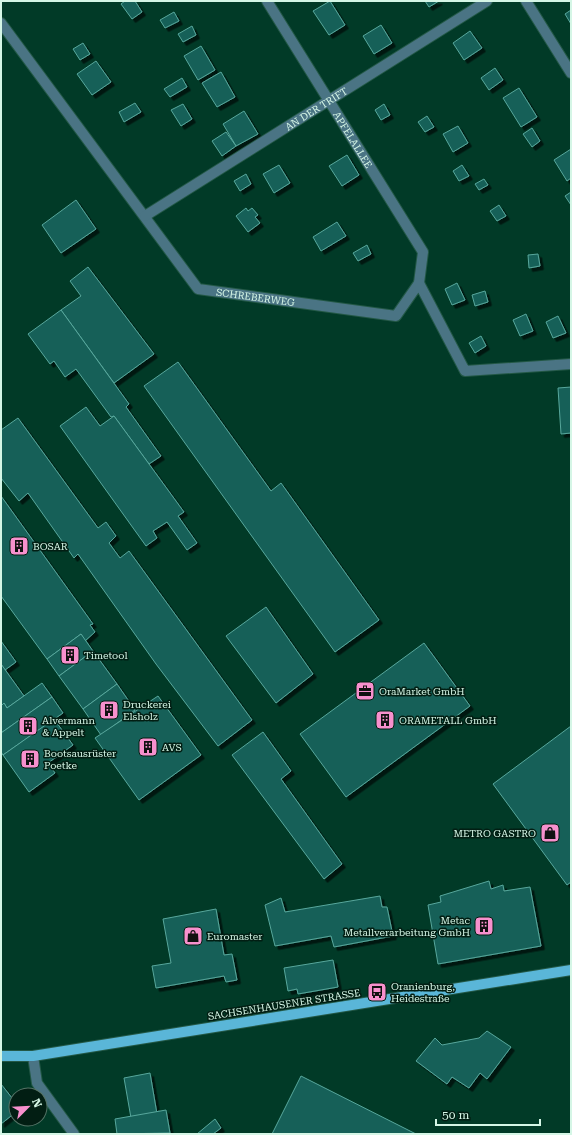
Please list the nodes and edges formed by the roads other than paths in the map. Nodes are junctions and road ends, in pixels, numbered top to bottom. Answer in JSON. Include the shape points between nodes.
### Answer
{"nodes":[{"id":1,"x":267,"y":1,"type":"edge"},
{"id":2,"x":487,"y":1,"type":"edge"},
{"id":3,"x":526,"y":1,"type":"edge"},
{"id":4,"x":1,"y":23,"type":"edge"},
{"id":5,"x":571,"y":73,"type":"edge"},
{"id":6,"x":330,"y":100,"type":"junction"},
{"id":7,"x":145,"y":216,"type":"junction"},
{"id":8,"x":419,"y":283,"type":"junction"},
{"id":9,"x":571,"y":364,"type":"edge"},
{"id":10,"x":571,"y":970,"type":"edge"},
{"id":11,"x":1,"y":1056,"type":"edge"},
{"id":12,"x":33,"y":1056,"type":"junction"},
{"id":13,"x":74,"y":1134,"type":"edge"}],
"edges":[{"from":1,"to":6,"type":"street","name":"APFELALLEE"},
{"from":2,"to":6,"type":"street","name":"AN DER TRIFT"},
{"from":3,"to":5,"type":"street"},
{"from":4,"to":7,"type":"street","name":"SCHREBERWEG"},
{"from":6,"to":7,"type":"street","name":"AN DER TRIFT"},
{"from":6,"to":8,"type":"street","name":"APFELALLEE","via":[[423,252]]},
{"from":7,"to":8,"type":"street","name":"SCHREBERWEG","via":[[198,289],[396,316]]},
{"from":8,"to":9,"type":"street","via":[[465,372]]},
{"from":10,"to":12,"type":"main road","name":"SACHSENHAUSENER STRASSE"},
{"from":11,"to":12,"type":"main road","name":"SACHSENHAUSENER STRASSE"},
{"from":12,"to":13,"type":"street","via":[[36,1083]]}]}
